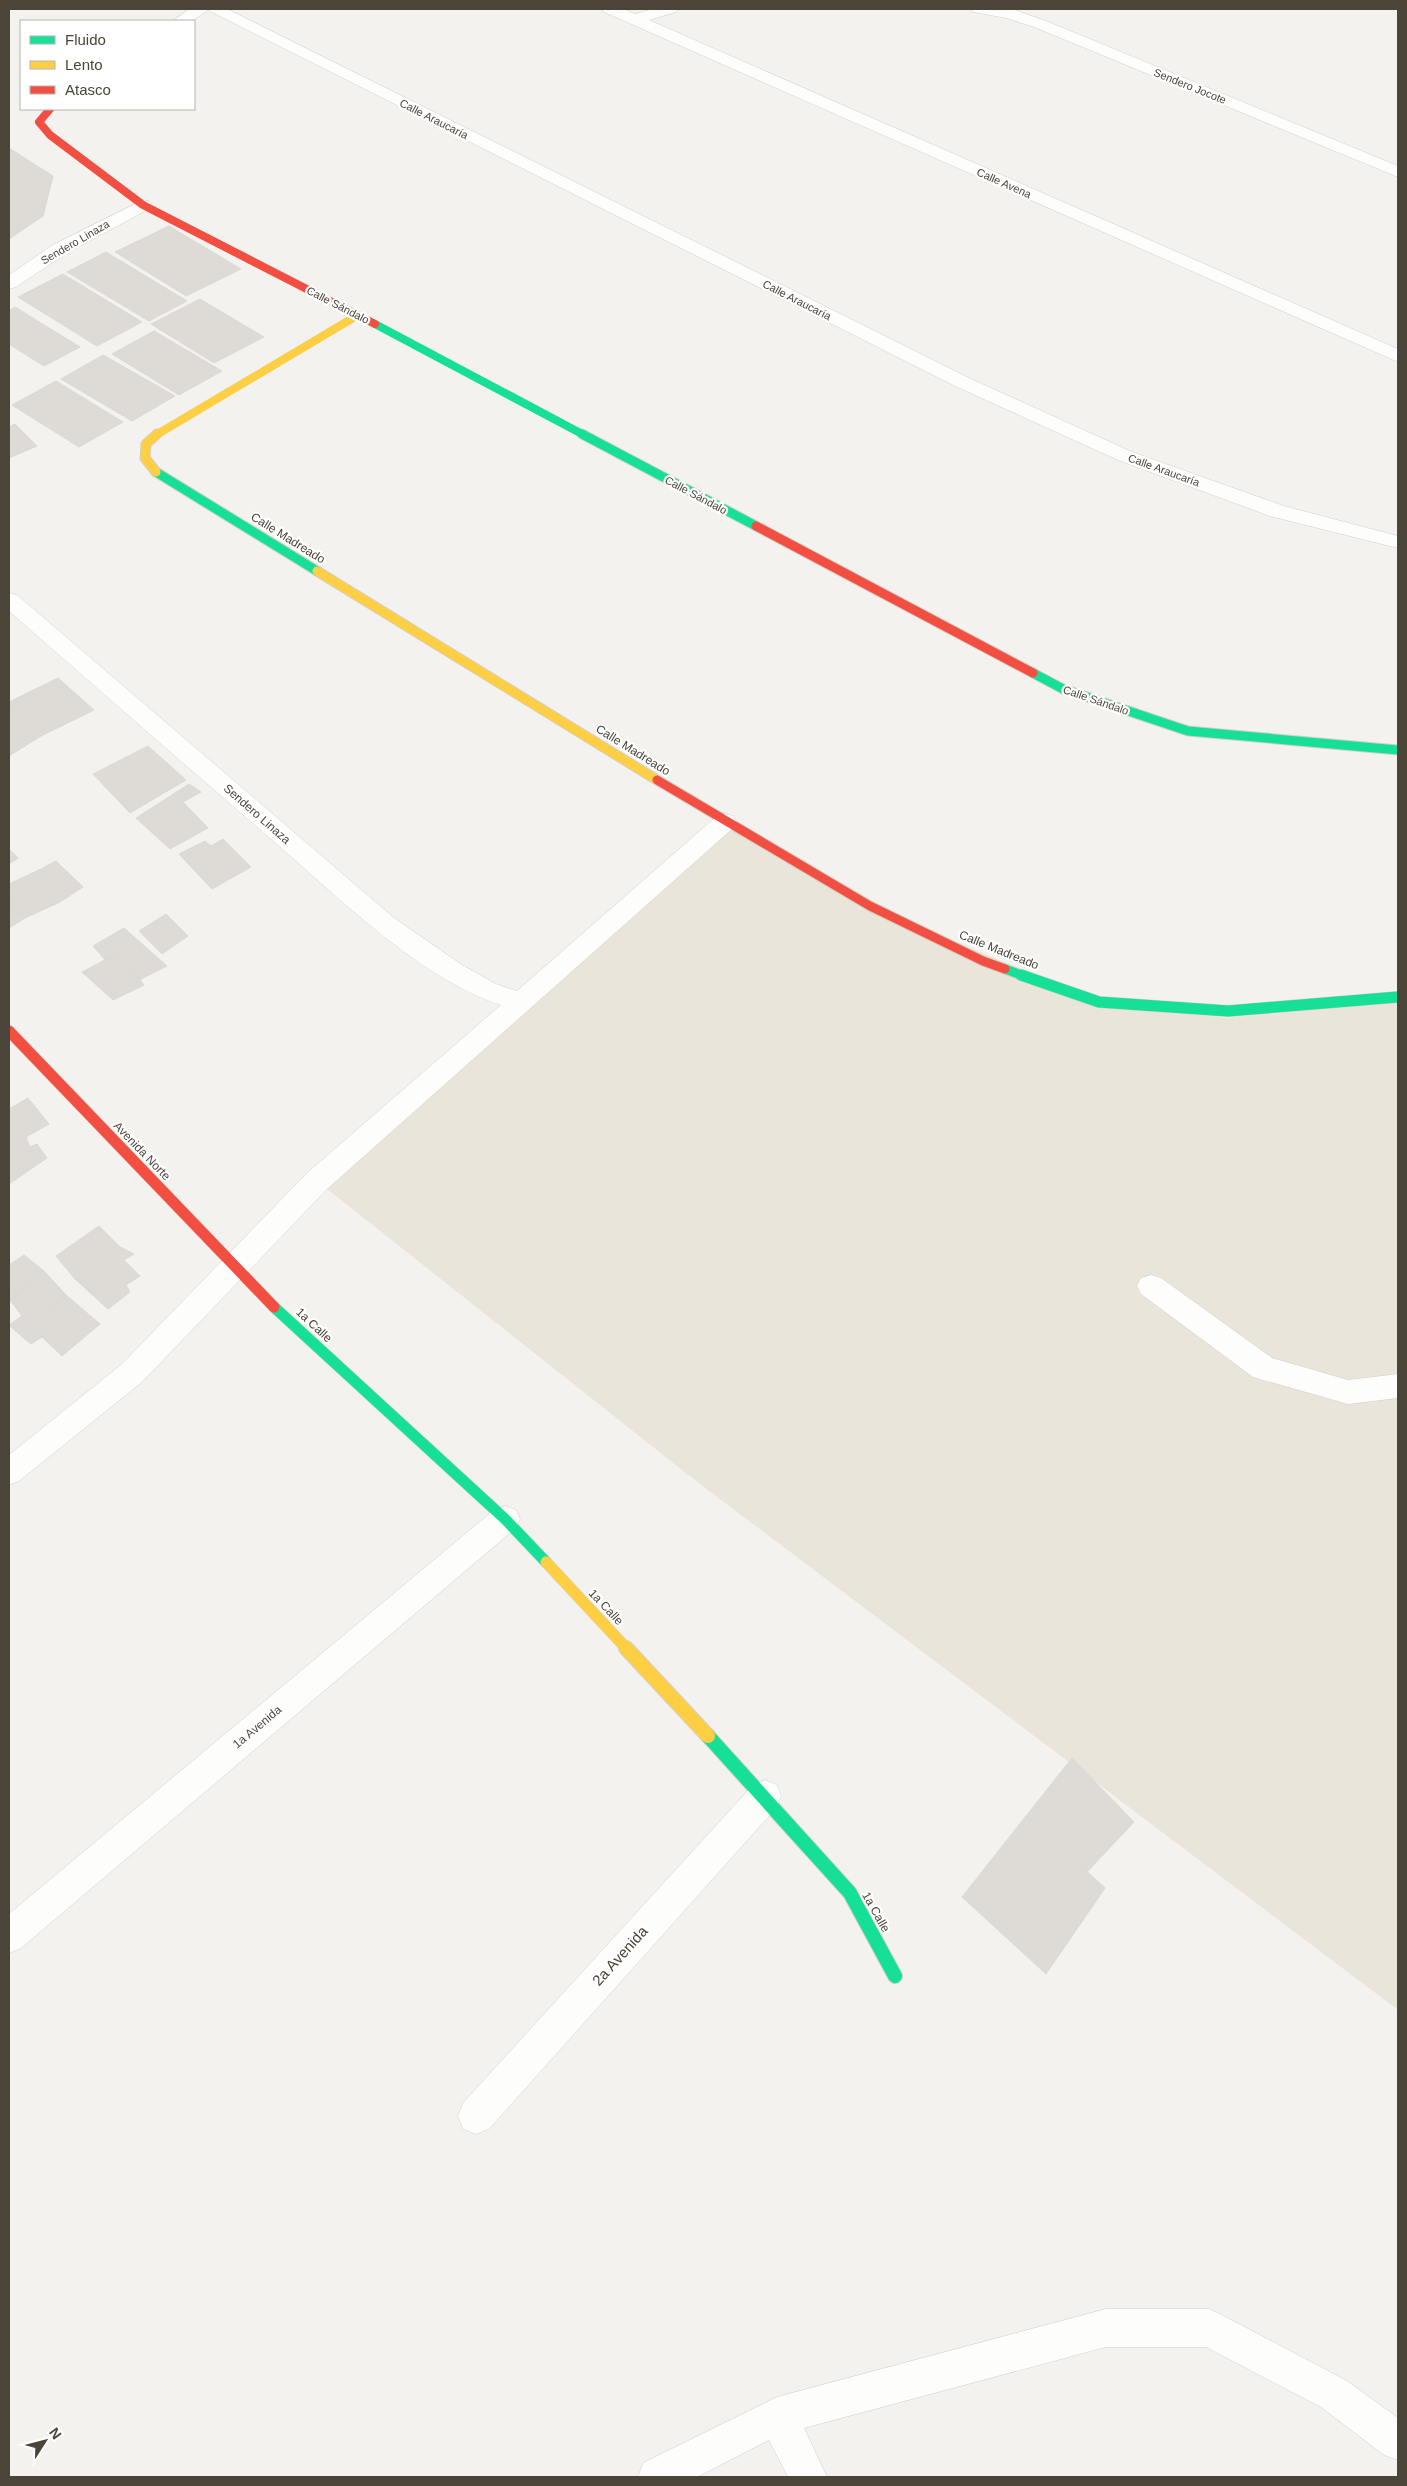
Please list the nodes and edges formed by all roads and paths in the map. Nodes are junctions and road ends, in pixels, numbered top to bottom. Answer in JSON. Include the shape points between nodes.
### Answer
{"nodes":[{"id":1,"x":200,"y":9,"type":"edge"},
{"id":2,"x":215,"y":9,"type":"edge"},
{"id":3,"x":610,"y":9,"type":"edge"},
{"id":4,"x":670,"y":9,"type":"edge"},
{"id":5,"x":979,"y":9,"type":"edge"},
{"id":6,"x":183,"y":20,"type":"edge"},
{"id":7,"x":634,"y":20,"type":"junction"},
{"id":8,"x":49,"y":110,"type":"edge"},
{"id":9,"x":1398,"y":172,"type":"edge"},
{"id":10,"x":143,"y":205,"type":"junction"},
{"id":11,"x":9,"y":283,"type":"edge"},
{"id":12,"x":358,"y":315,"type":"junction"},
{"id":13,"x":1398,"y":356,"type":"edge"},
{"id":14,"x":1398,"y":542,"type":"edge"},
{"id":15,"x":9,"y":600,"type":"edge"},
{"id":16,"x":1398,"y":750,"type":"edge"},
{"id":17,"x":725,"y":822,"type":"junction"},
{"id":18,"x":1398,"y":997,"type":"edge"},
{"id":19,"x":522,"y":1002,"type":"junction"},
{"id":20,"x":9,"y":1031,"type":"edge"},
{"id":21,"x":234,"y":1267,"type":"junction"},
{"id":22,"x":1151,"y":1286,"type":"dead end"},
{"id":23,"x":257,"y":1290,"type":"joint"},
{"id":24,"x":1398,"y":1386,"type":"edge"},
{"id":25,"x":9,"y":1472,"type":"edge"},
{"id":26,"x":505,"y":1519,"type":"junction"},
{"id":27,"x":764,"y":1796,"type":"junction"},
{"id":28,"x":9,"y":1936,"type":"edge"},
{"id":29,"x":895,"y":1976,"type":"dead end"},
{"id":30,"x":476,"y":2116,"type":"dead end"},
{"id":31,"x":777,"y":2416,"type":"junction"},
{"id":32,"x":1398,"y":2442,"type":"edge"},
{"id":33,"x":657,"y":2477,"type":"edge"},
{"id":34,"x":808,"y":2477,"type":"edge"}],
"edges":[{"from":1,"to":6,"type":"street"},
{"from":2,"to":14,"type":"street","name":"Calle Araucaría","via":[[962,382],[1116,452],[1277,511]]},
{"from":3,"to":7,"type":"street","name":"Calle Avena"},
{"from":4,"to":7,"type":"street"},
{"from":5,"to":9,"type":"street","name":"Sendero Jocote","via":[[1008,13],[1040,24]]},
{"from":7,"to":13,"type":"street","name":"Calle Avena"},
{"from":8,"to":10,"type":"street","name":"Calle Sándalo","via":[[38,122],[50,135]]},
{"from":10,"to":11,"type":"street","name":"Sendero Linaza","via":[[60,249]]},
{"from":10,"to":12,"type":"street","name":"Calle Sándalo"},
{"from":12,"to":16,"type":"street","name":"Calle Sándalo","via":[[1063,689],[1188,731]]},
{"from":12,"to":17,"type":"street","name":"Calle Madreado","via":[[158,433],[146,444],[145,458],[154,471]]},
{"from":15,"to":19,"type":"street","name":"Sendero Linaza","via":[[385,924],[462,977],[487,991]]},
{"from":17,"to":18,"type":"street","name":"Calle Madreado","via":[[870,906],[957,949],[1099,1002],[1228,1011]]},
{"from":17,"to":19,"type":"street"},
{"from":19,"to":21,"type":"street","via":[[317,1181]]},
{"from":20,"to":21,"type":"street","name":"Avenida Norte"},
{"from":21,"to":23,"type":"street","name":"Avenida Norte"},
{"from":21,"to":25,"type":"street","via":[[132,1374]]},
{"from":22,"to":24,"type":"street","via":[[1263,1368],[1348,1392]]},
{"from":23,"to":26,"type":"street","name":"1a Calle"},
{"from":26,"to":27,"type":"street","name":"1a Calle"},
{"from":26,"to":28,"type":"street","name":"1a Avenida"},
{"from":27,"to":29,"type":"street","name":"1a Calle","via":[[850,1893]]},
{"from":27,"to":30,"type":"street","name":"2a Avenida"},
{"from":31,"to":32,"type":"street","via":[[1106,2328],[1209,2328],[1334,2394]]},
{"from":31,"to":33,"type":"street"},
{"from":31,"to":34,"type":"street"}]}
